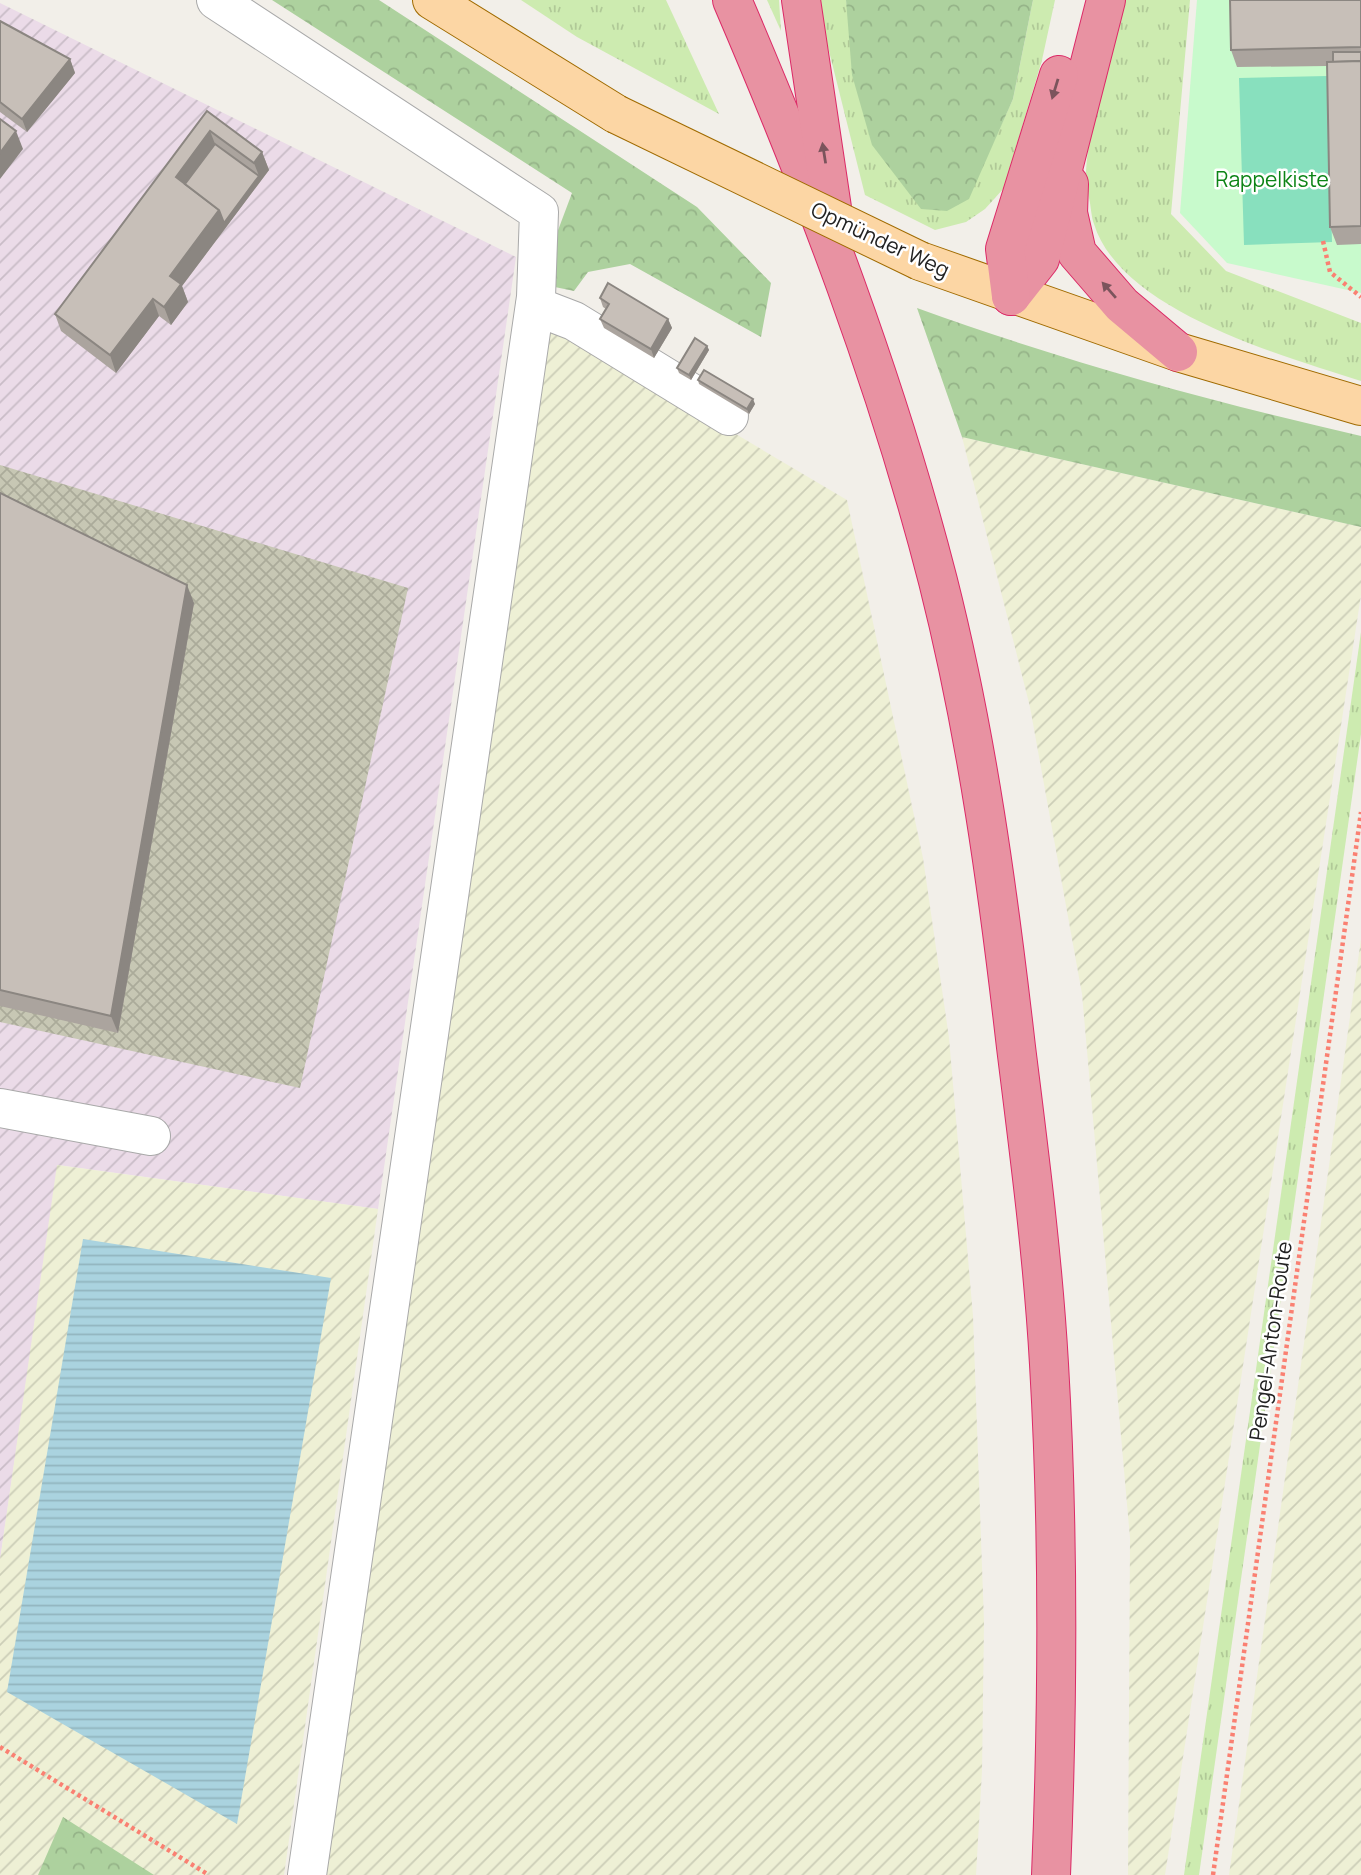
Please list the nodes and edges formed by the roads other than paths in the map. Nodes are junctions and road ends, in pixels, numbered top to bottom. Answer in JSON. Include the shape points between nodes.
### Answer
{"nodes":[{"id":1,"x":216,"y":0,"type":"edge"},
{"id":2,"x":432,"y":0,"type":"edge"},
{"id":3,"x":733,"y":0,"type":"edge"},
{"id":4,"x":801,"y":0,"type":"edge"},
{"id":5,"x":1079,"y":0,"type":"edge"},
{"id":6,"x":1106,"y":0,"type":"edge"},
{"id":7,"x":1071,"y":129,"type":"junction"},
{"id":8,"x":841,"y":269,"type":"junction"},
{"id":9,"x":1011,"y":296,"type":"junction"},
{"id":10,"x":535,"y":306,"type":"junction"},
{"id":11,"x":1178,"y":352,"type":"junction"},
{"id":12,"x":1361,"y":406,"type":"edge"},
{"id":13,"x":729,"y":416,"type":"dead end"},
{"id":14,"x":0,"y":1108,"type":"edge"},
{"id":15,"x":151,"y":1136,"type":"dead end"},
{"id":16,"x":307,"y":1875,"type":"edge"},
{"id":17,"x":1051,"y":1875,"type":"edge"}],
"edges":[{"from":1,"to":10,"type":"street","via":[[539,212]]},
{"from":2,"to":9,"type":"main road","name":"Opmünder Weg","bridge":true,"via":[[617,114],[920,261]]},
{"from":3,"to":8,"type":"highway"},
{"from":8,"to":4,"type":"highway","one_way":true},
{"from":5,"to":9,"type":"highway","one_way":true,"via":[[1005,249]]},
{"from":6,"to":7,"type":"highway"},
{"from":7,"to":9,"type":"highway","via":[[1040,259]]},
{"from":11,"to":7,"type":"highway","one_way":true,"via":[[1122,305],[1077,253],[1068,213]]},
{"from":8,"to":17,"type":"highway","via":[[877,368],[938,580],[994,855],[1049,1361],[1056,1534]]},
{"from":9,"to":11,"type":"main road","name":"Opmünder Weg"},
{"from":10,"to":13,"type":"street","via":[[574,321]]},
{"from":10,"to":16,"type":"street"},
{"from":11,"to":12,"type":"main road","name":"Opmünder Weg"},
{"from":14,"to":15,"type":"street"}]}
